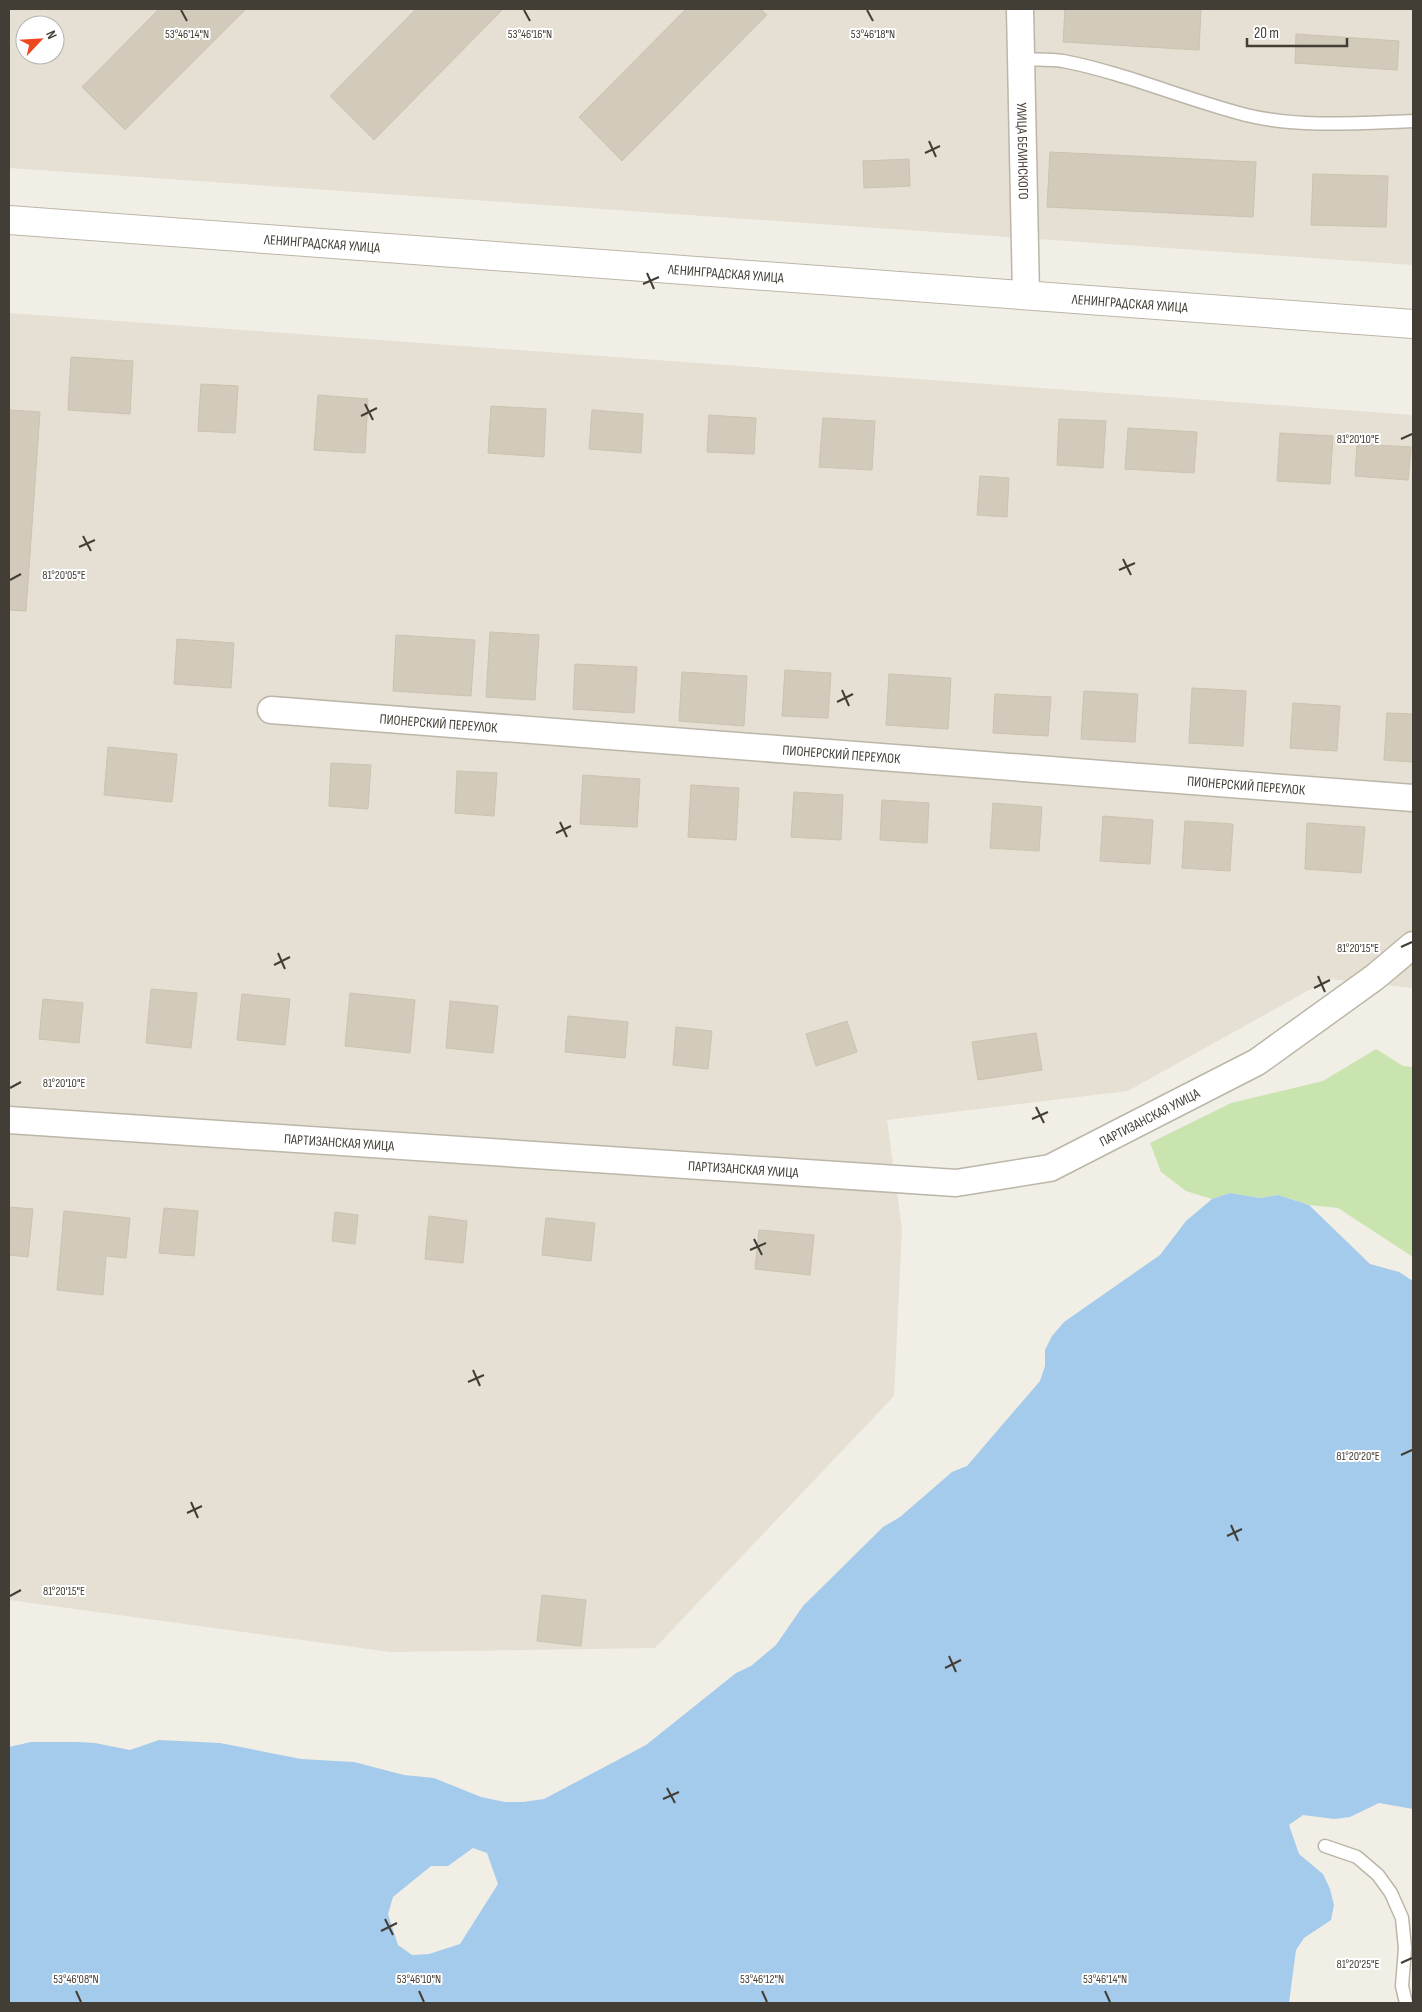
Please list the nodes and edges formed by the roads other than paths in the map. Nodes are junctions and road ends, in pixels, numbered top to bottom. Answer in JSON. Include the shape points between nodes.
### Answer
{"nodes":[{"id":1,"x":1020,"y":9,"type":"edge"},
{"id":2,"x":1021,"y":59,"type":"junction"},
{"id":3,"x":1413,"y":122,"type":"edge"},
{"id":4,"x":10,"y":221,"type":"edge"},
{"id":5,"x":1026,"y":295,"type":"junction"},
{"id":6,"x":1413,"y":324,"type":"edge"},
{"id":7,"x":271,"y":710,"type":"dead end"},
{"id":8,"x":1413,"y":798,"type":"edge"},
{"id":9,"x":1413,"y":945,"type":"edge"},
{"id":10,"x":9,"y":1120,"type":"edge"},
{"id":11,"x":1325,"y":1846,"type":"dead end"},
{"id":12,"x":1406,"y":2003,"type":"edge"}],
"edges":[{"from":1,"to":2,"type":"street","name":"УЛИЦА БЕЛИНСКОГО"},
{"from":2,"to":3,"type":"lane","via":[[1069,63],[1110,73],[1248,115],[1304,123]]},
{"from":2,"to":5,"type":"street","name":"УЛИЦА БЕЛИНСКОГО"},
{"from":4,"to":5,"type":"street","name":"ЛЕНИНГРАДСКАЯ УЛИЦА"},
{"from":5,"to":6,"type":"street","name":"ЛЕНИНГРАДСКАЯ УЛИЦА"},
{"from":7,"to":8,"type":"street","name":"ПИОНЕРСКИЙ ПЕРЕУЛОК"},
{"from":9,"to":10,"type":"street","name":"ПАРТИЗАНСКАЯ УЛИЦА","via":[[1375,977],[1249,1066],[1050,1168],[956,1183]]},
{"from":11,"to":12,"type":"lane","via":[[1357,1857],[1378,1875],[1390,1893],[1402,1918],[1405,1948],[1402,1986]]}]}
